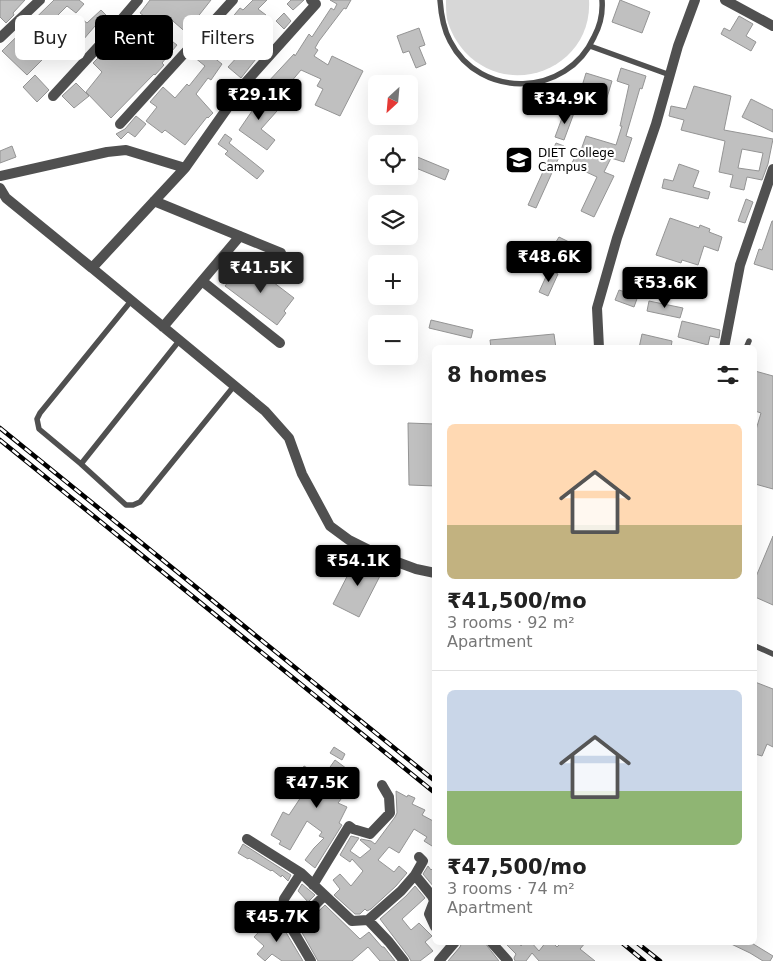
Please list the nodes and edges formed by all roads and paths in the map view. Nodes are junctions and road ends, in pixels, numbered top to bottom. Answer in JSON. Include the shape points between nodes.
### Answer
{"nodes":[{"id":1,"x":40,"y":0,"type":"edge"},
{"id":2,"x":138,"y":0,"type":"edge"},
{"id":3,"x":233,"y":0,"type":"edge"},
{"id":4,"x":440,"y":0,"type":"edge"},
{"id":5,"x":602,"y":0,"type":"edge"},
{"id":6,"x":695,"y":0,"type":"edge"},
{"id":7,"x":725,"y":0,"type":"edge"},
{"id":8,"x":316,"y":1,"type":"edge"},
{"id":9,"x":773,"y":26,"type":"edge"},
{"id":10,"x":0,"y":38,"type":"edge"},
{"id":11,"x":590,"y":46,"type":"junction"},
{"id":12,"x":670,"y":75,"type":"junction"},
{"id":13,"x":53,"y":96,"type":"dead end"},
{"id":14,"x":120,"y":124,"type":"dead end"},
{"id":15,"x":185,"y":168,"type":"junction"},
{"id":16,"x":773,"y":169,"type":"edge"},
{"id":17,"x":0,"y":176,"type":"edge"},
{"id":18,"x":0,"y":188,"type":"edge"},
{"id":19,"x":154,"y":201,"type":"junction"},
{"id":20,"x":240,"y":236,"type":"junction"},
{"id":21,"x":281,"y":253,"type":"dead end"},
{"id":22,"x":92,"y":268,"type":"junction"},
{"id":23,"x":202,"y":281,"type":"junction"},
{"id":24,"x":131,"y":301,"type":"junction"},
{"id":25,"x":163,"y":327,"type":"junction"},
{"id":26,"x":179,"y":341,"type":"junction"},
{"id":27,"x":750,"y":341,"type":"dead end"},
{"id":28,"x":280,"y":343,"type":"dead end"},
{"id":29,"x":599,"y":345,"type":"edge"},
{"id":30,"x":725,"y":345,"type":"edge"},
{"id":31,"x":748,"y":345,"type":"edge"},
{"id":32,"x":234,"y":386,"type":"junction"},
{"id":33,"x":81,"y":464,"type":"junction"},
{"id":34,"x":432,"y":572,"type":"edge"},
{"id":35,"x":757,"y":647,"type":"edge"},
{"id":36,"x":773,"y":654,"type":"edge"},
{"id":37,"x":382,"y":785,"type":"dead end"},
{"id":38,"x":247,"y":838,"type":"dead end"},
{"id":39,"x":419,"y":857,"type":"dead end"},
{"id":40,"x":300,"y":873,"type":"junction"},
{"id":41,"x":415,"y":875,"type":"junction"},
{"id":42,"x":313,"y":885,"type":"junction"},
{"id":43,"x":324,"y":896,"type":"junction"},
{"id":44,"x":432,"y":896,"type":"edge"},
{"id":45,"x":432,"y":905,"type":"edge"},
{"id":46,"x":368,"y":920,"type":"junction"},
{"id":47,"x":432,"y":921,"type":"edge"},
{"id":48,"x":292,"y":928,"type":"junction"},
{"id":49,"x":451,"y":945,"type":"edge"},
{"id":50,"x":494,"y":945,"type":"edge"},
{"id":51,"x":311,"y":961,"type":"edge"},
{"id":52,"x":404,"y":961,"type":"edge"},
{"id":53,"x":439,"y":961,"type":"edge"},
{"id":54,"x":508,"y":961,"type":"edge"}],
"edges":[{"from":1,"to":10,"type":"street"},
{"from":2,"to":13,"type":"street"},
{"from":3,"to":14,"type":"street"},
{"from":4,"to":11,"type":"lane","via":[[442,21],[462,58],[478,72],[498,81],[540,82],[560,75],[577,63]]},
{"from":5,"to":11,"type":"lane","via":[[599,27]]},
{"from":6,"to":12,"type":"street"},
{"from":7,"to":9,"type":"street"},
{"from":8,"to":15,"type":"street","via":[[245,83]]},
{"from":11,"to":12,"type":"lane"},
{"from":12,"to":29,"type":"street","via":[[597,308]]},
{"from":15,"to":17,"type":"street","via":[[126,150]]},
{"from":15,"to":19,"type":"street"},
{"from":16,"to":30,"type":"street","via":[[740,265]]},
{"from":18,"to":22,"type":"street","via":[[6,198]]},
{"from":19,"to":20,"type":"street"},
{"from":19,"to":22,"type":"street"},
{"from":20,"to":21,"type":"street"},
{"from":20,"to":23,"type":"street"},
{"from":22,"to":24,"type":"street"},
{"from":23,"to":25,"type":"street"},
{"from":23,"to":28,"type":"street"},
{"from":24,"to":25,"type":"street"},
{"from":24,"to":33,"type":"lane","via":[[37,419],[39,429]]},
{"from":25,"to":26,"type":"street"},
{"from":26,"to":32,"type":"street"},
{"from":26,"to":33,"type":"lane"},
{"from":27,"to":31,"type":"lane"},
{"from":32,"to":33,"type":"lane","via":[[140,502],[126,505]]},
{"from":32,"to":34,"type":"street","via":[[265,411],[289,438],[302,474],[330,526],[381,556]]},
{"from":35,"to":36,"type":"lane"},
{"from":37,"to":42,"type":"street","via":[[389,797],[390,813],[370,834],[350,826]]},
{"from":38,"to":40,"type":"street"},
{"from":39,"to":41,"type":"street","via":[[423,861]]},
{"from":40,"to":42,"type":"street"},
{"from":40,"to":48,"type":"street","via":[[284,899],[282,912]]},
{"from":41,"to":44,"type":"street"},
{"from":41,"to":46,"type":"street"},
{"from":42,"to":43,"type":"street"},
{"from":43,"to":46,"type":"street","via":[[352,922]]},
{"from":43,"to":48,"type":"street"},
{"from":45,"to":47,"type":"street","via":[[428,914]]},
{"from":46,"to":52,"type":"street"},
{"from":48,"to":51,"type":"street"},
{"from":49,"to":53,"type":"street"},
{"from":50,"to":54,"type":"street"}]}
